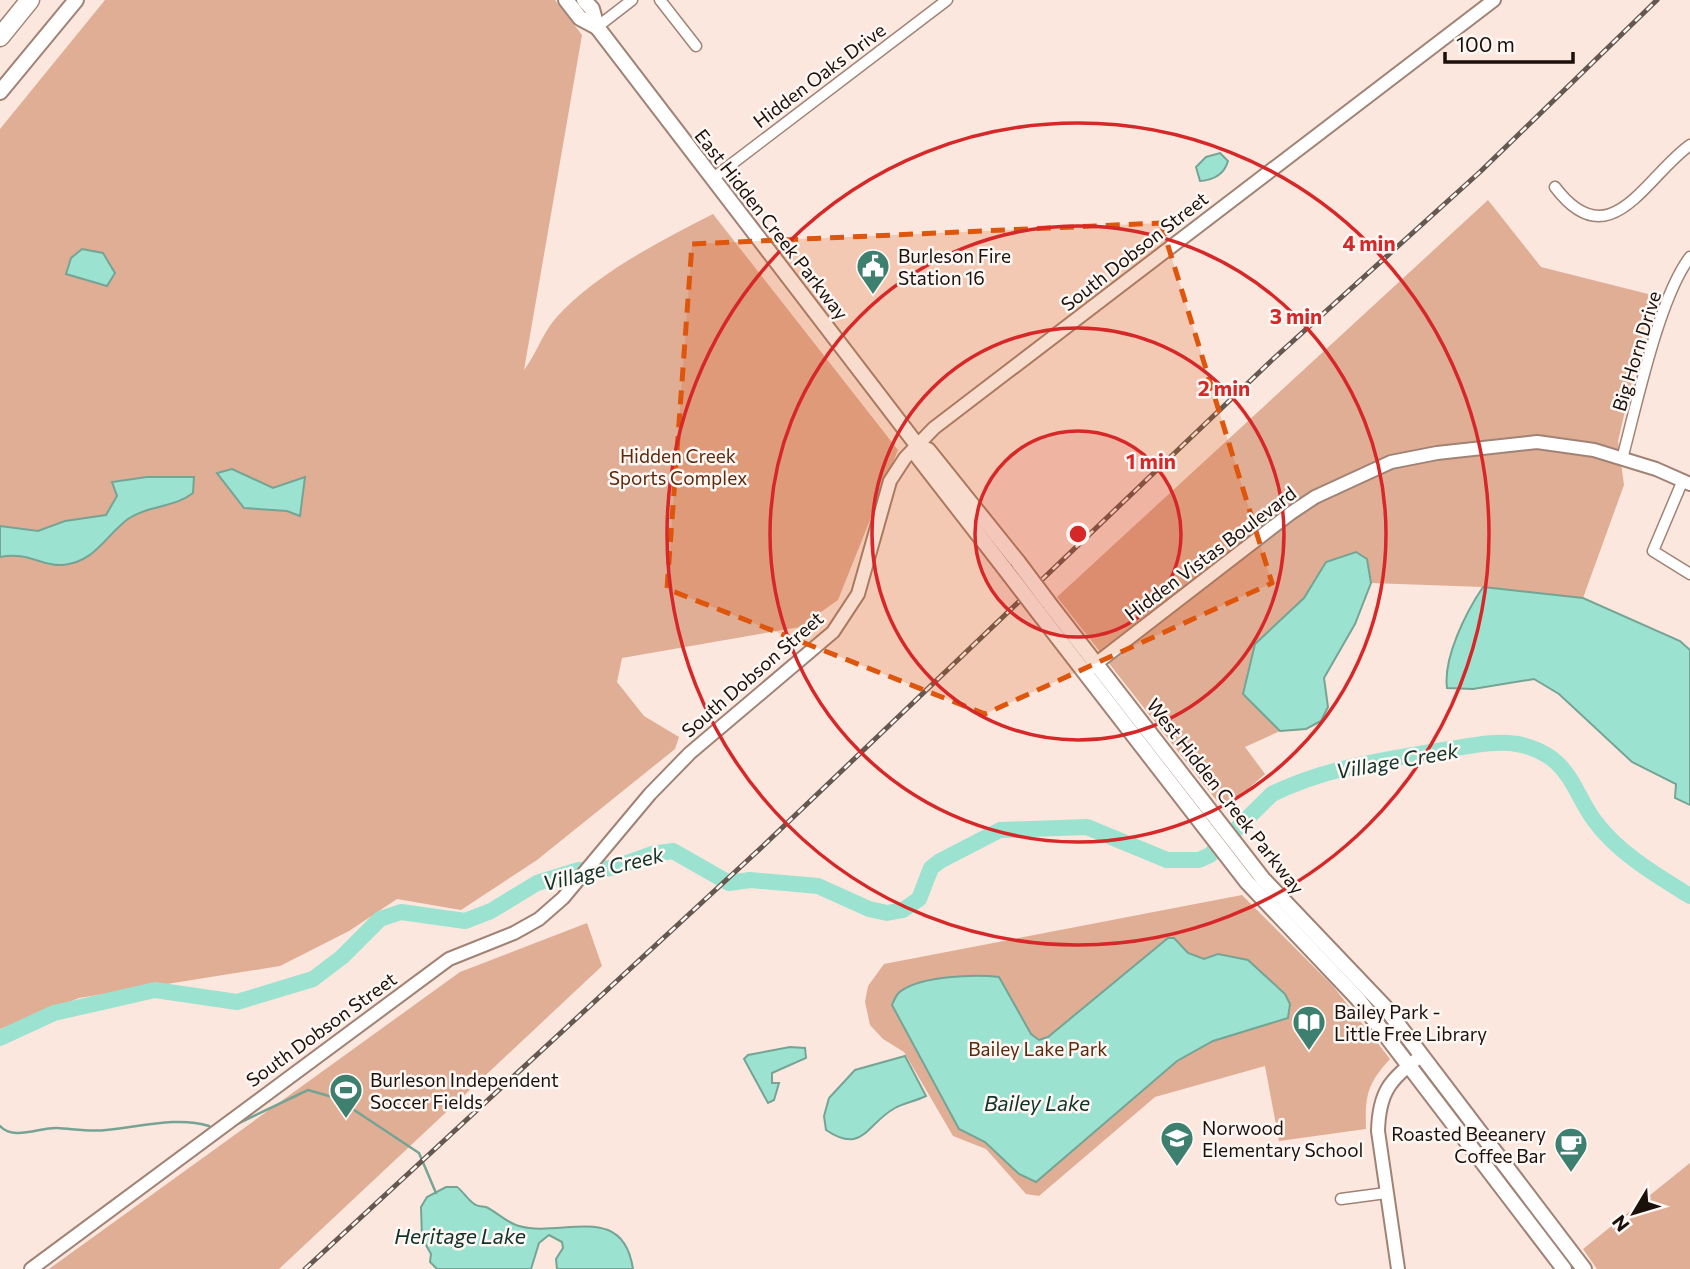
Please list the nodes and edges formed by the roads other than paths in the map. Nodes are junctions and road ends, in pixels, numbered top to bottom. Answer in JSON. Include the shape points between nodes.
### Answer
{"nodes":[{"id":1,"x":30,"y":0,"type":"edge"},
{"id":2,"x":76,"y":0,"type":"edge"},
{"id":3,"x":566,"y":0,"type":"edge"},
{"id":4,"x":584,"y":0,"type":"edge"},
{"id":5,"x":632,"y":0,"type":"edge"},
{"id":6,"x":660,"y":0,"type":"edge"},
{"id":7,"x":1494,"y":0,"type":"edge"},
{"id":8,"x":945,"y":1,"type":"edge"},
{"id":9,"x":597,"y":27,"type":"junction"},
{"id":10,"x":0,"y":37,"type":"edge"},
{"id":11,"x":696,"y":46,"type":"dead end"},
{"id":12,"x":0,"y":92,"type":"edge"},
{"id":13,"x":1690,"y":145,"type":"edge"},
{"id":14,"x":712,"y":179,"type":"junction"},
{"id":15,"x":1555,"y":187,"type":"dead end"},
{"id":16,"x":1690,"y":257,"type":"edge"},
{"id":17,"x":917,"y":445,"type":"junction"},
{"id":18,"x":1622,"y":459,"type":"junction"},
{"id":19,"x":1686,"y":482,"type":"edge"},
{"id":20,"x":1011,"y":565,"type":"joint"},
{"id":21,"x":1690,"y":574,"type":"edge"},
{"id":22,"x":1043,"y":607,"type":"junction"},
{"id":23,"x":1097,"y":663,"type":"junction"},
{"id":24,"x":1084,"y":672,"type":"junction"},
{"id":25,"x":1421,"y":1056,"type":"junction"},
{"id":26,"x":1409,"y":1065,"type":"junction"},
{"id":27,"x":1386,"y":1193,"type":"junction"},
{"id":28,"x":1341,"y":1199,"type":"dead end"},
{"id":29,"x":32,"y":1269,"type":"edge"},
{"id":30,"x":1398,"y":1269,"type":"edge"},
{"id":31,"x":1564,"y":1269,"type":"edge"},
{"id":32,"x":1584,"y":1269,"type":"edge"}],
"edges":[{"from":1,"to":10,"type":"highway"},
{"from":2,"to":12,"type":"main road"},
{"from":3,"to":9,"type":"main road","name":"East Hidden Creek Parkway","via":[[580,18]]},
{"from":4,"to":9,"type":"main road","name":"East Hidden Creek Parkway"},
{"from":5,"to":9,"type":"street"},
{"from":6,"to":11,"type":"street"},
{"from":7,"to":17,"type":"street","name":"South Dobson Street","via":[[954,410]]},
{"from":8,"to":14,"type":"street","name":"Hidden Oaks Drive"},
{"from":9,"to":14,"type":"main road","name":"East Hidden Creek Parkway"},
{"from":13,"to":15,"type":"street","via":[[1620,211],[1605,215],[1581,212]]},
{"from":14,"to":17,"type":"main road","name":"East Hidden Creek Parkway"},
{"from":16,"to":18,"type":"street","name":"Big Horn Drive","via":[[1655,338]]},
{"from":17,"to":20,"type":"main road","name":"East Hidden Creek Parkway","via":[[918,457]]},
{"from":17,"to":29,"type":"street","name":"South Dobson Street","via":[[890,481],[858,594],[833,632],[690,753],[539,919],[449,959]]},
{"from":18,"to":19,"type":"street","name":"Hidden Vistas Boulevard"},
{"from":18,"to":23,"type":"street","name":"Hidden Vistas Boulevard","via":[[1537,442],[1391,463],[1315,497],[1291,513]]},
{"from":19,"to":21,"type":"street","via":[[1653,551]]},
{"from":20,"to":22,"type":"main road","name":"West Hidden Creek Parkway","bridge":true},
{"from":22,"to":23,"type":"main road","name":"West Hidden Creek Parkway"},
{"from":22,"to":24,"type":"main road","name":"West Hidden Creek Parkway"},
{"from":23,"to":24,"type":"street","name":"Hidden Vistas Boulevard"},
{"from":23,"to":25,"type":"main road","name":"West Hidden Creek Parkway","via":[[1264,879],[1365,984]]},
{"from":24,"to":26,"type":"main road","name":"West Hidden Creek Parkway","via":[[1247,883],[1358,999]]},
{"from":25,"to":26,"type":"street"},
{"from":25,"to":32,"type":"main road","name":"West Hidden Creek Parkway"},
{"from":26,"to":27,"type":"street","via":[[1387,1088],[1378,1108]]},
{"from":26,"to":31,"type":"main road","name":"West Hidden Creek Parkway"},
{"from":27,"to":28,"type":"street"},
{"from":27,"to":30,"type":"street"}]}
